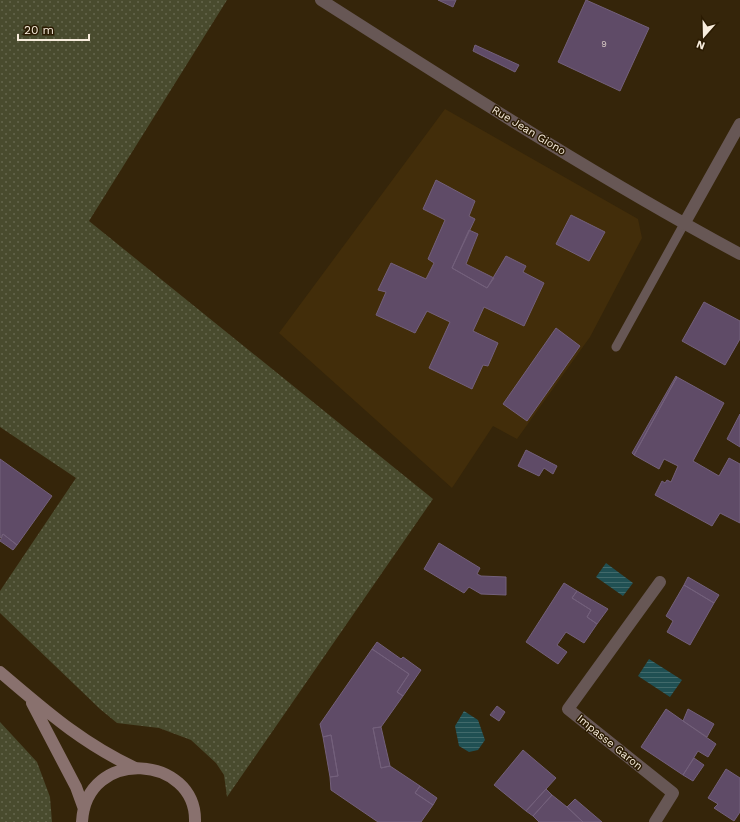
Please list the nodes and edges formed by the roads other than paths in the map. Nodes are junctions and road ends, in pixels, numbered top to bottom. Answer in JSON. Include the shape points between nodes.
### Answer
{"nodes":[{"id":1,"x":321,"y":0,"type":"edge"},
{"id":2,"x":740,"y":124,"type":"edge"},
{"id":3,"x":684,"y":224,"type":"junction"},
{"id":4,"x":740,"y":254,"type":"edge"},
{"id":5,"x":616,"y":347,"type":"dead end"},
{"id":6,"x":660,"y":582,"type":"dead end"},
{"id":7,"x":0,"y":672,"type":"edge"},
{"id":8,"x":29,"y":698,"type":"junction"},
{"id":9,"x":135,"y":768,"type":"junction"},
{"id":10,"x":84,"y":809,"type":"junction"},
{"id":11,"x":82,"y":822,"type":"edge"},
{"id":12,"x":195,"y":822,"type":"edge"},
{"id":13,"x":655,"y":822,"type":"edge"}],
"edges":[{"from":1,"to":3,"type":"street","name":"Rue Jean Giono","via":[[467,93]]},
{"from":2,"to":3,"type":"street"},
{"from":3,"to":4,"type":"street","name":"Rue Jean Giono"},
{"from":3,"to":5,"type":"lane"},
{"from":6,"to":13,"type":"street","name":"Impasse Garon","via":[[568,709],[673,793]]},
{"from":7,"to":8,"type":"main road"},
{"from":8,"to":9,"type":"main road","via":[[83,739]]},
{"from":8,"to":10,"type":"main road","via":[[76,787]]},
{"from":9,"to":10,"type":"main road","via":[[121,770],[108,776],[97,785]]},
{"from":9,"to":12,"type":"main road","via":[[156,771],[175,781],[192,805]]},
{"from":10,"to":11,"type":"main road"}]}
